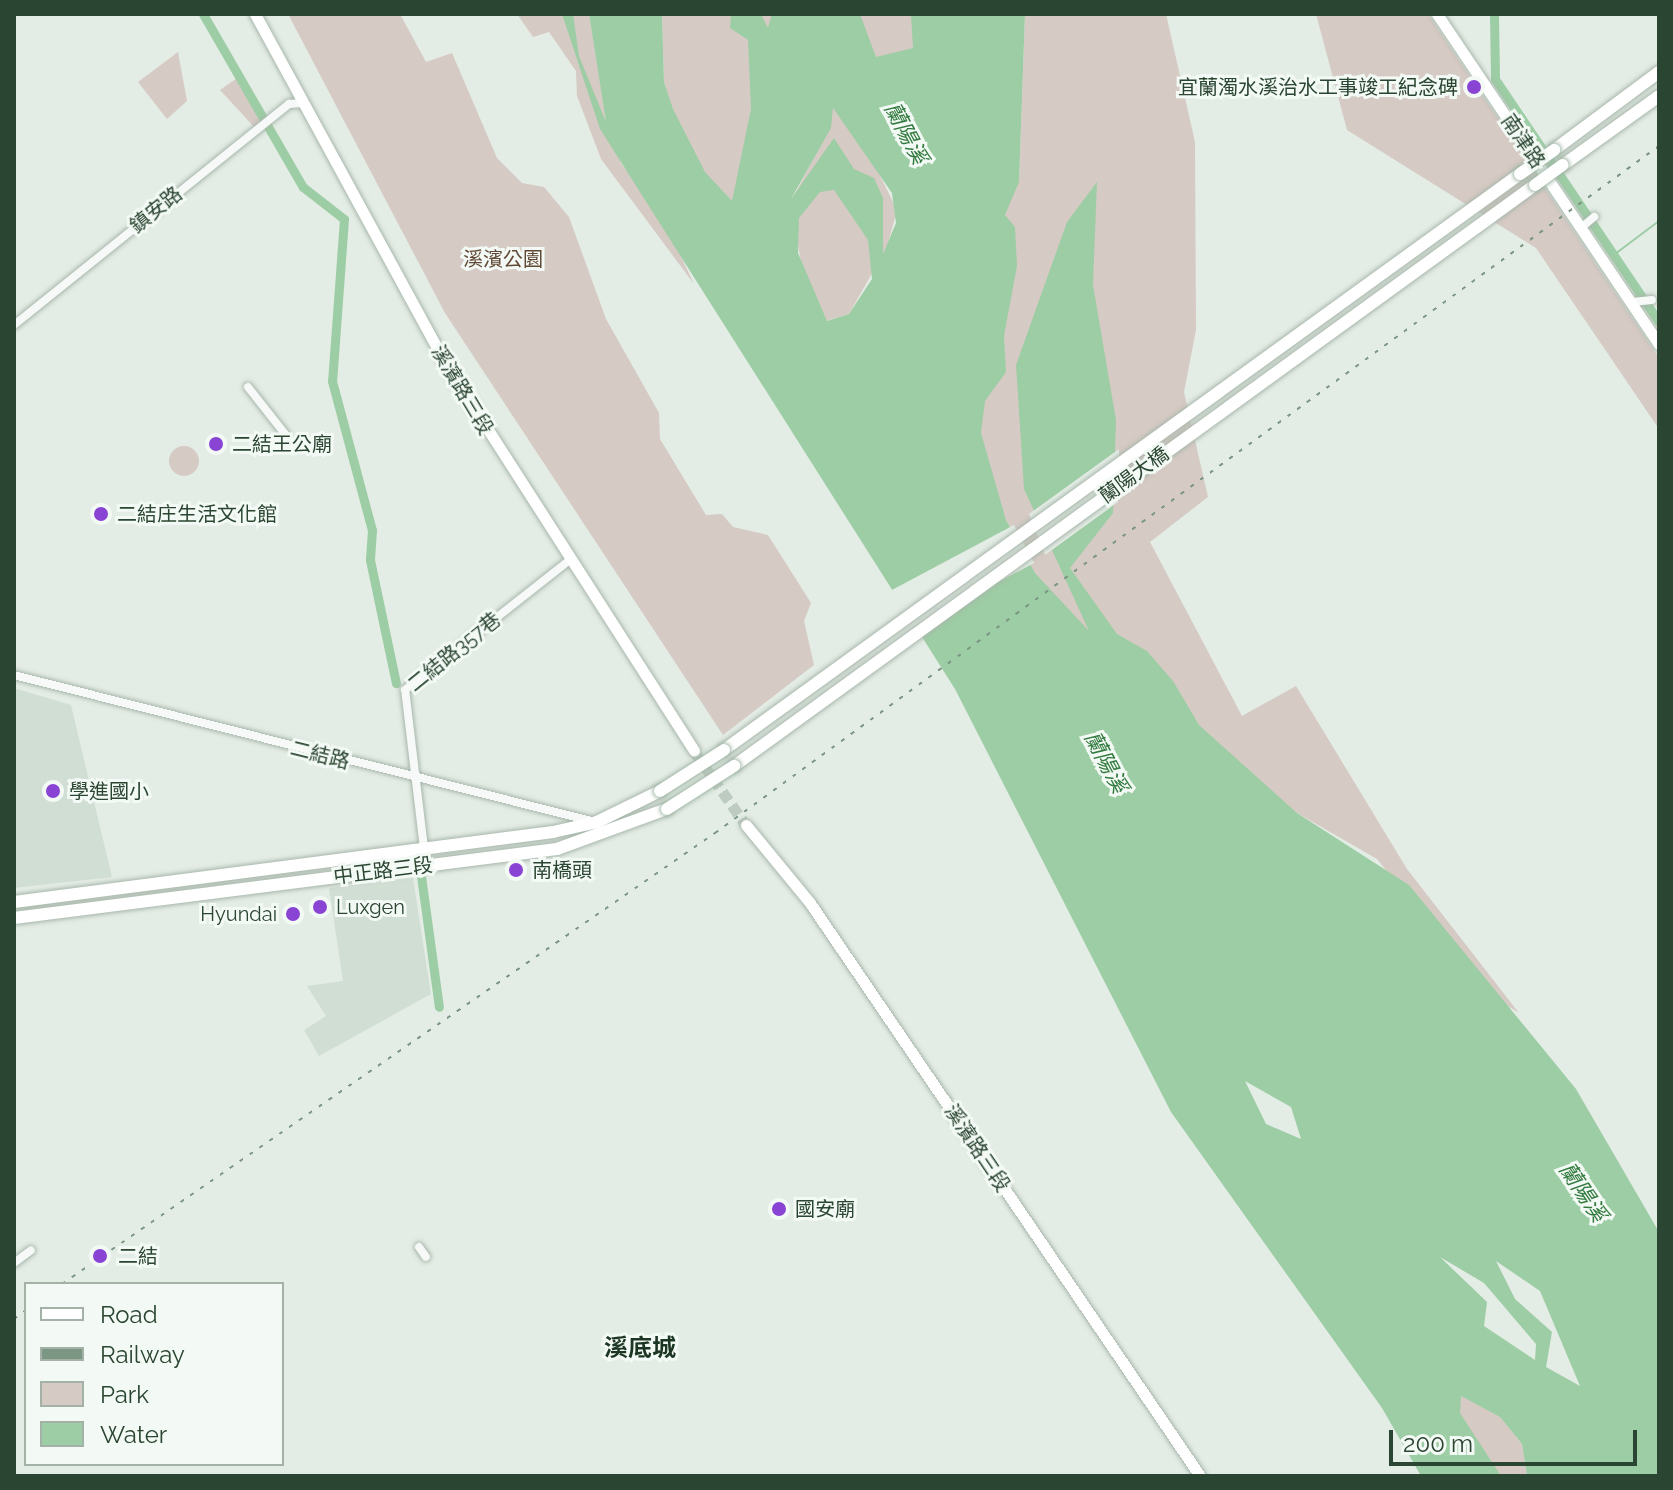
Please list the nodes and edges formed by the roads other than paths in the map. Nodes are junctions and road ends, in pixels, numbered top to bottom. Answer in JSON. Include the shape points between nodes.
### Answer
{"nodes":[{"id":1,"x":255,"y":14,"type":"edge"},
{"id":2,"x":1437,"y":14,"type":"edge"},
{"id":3,"x":1659,"y":72,"type":"edge"},
{"id":4,"x":1659,"y":96,"type":"edge"},
{"id":5,"x":302,"y":103,"type":"junction"},
{"id":6,"x":1652,"y":300,"type":"dead end"},
{"id":7,"x":1636,"y":302,"type":"junction"},
{"id":8,"x":14,"y":325,"type":"edge"},
{"id":9,"x":1659,"y":344,"type":"edge"},
{"id":10,"x":248,"y":387,"type":"dead end"},
{"id":11,"x":285,"y":434,"type":"dead end"},
{"id":12,"x":567,"y":562,"type":"junction"},
{"id":13,"x":14,"y":675,"type":"edge"},
{"id":14,"x":724,"y":750,"type":"joint"},
{"id":15,"x":694,"y":751,"type":"tunnel mouth"},
{"id":16,"x":734,"y":766,"type":"joint"},
{"id":17,"x":413,"y":779,"type":"junction"},
{"id":18,"x":597,"y":822,"type":"junction"},
{"id":19,"x":746,"y":825,"type":"tunnel mouth"},
{"id":20,"x":627,"y":829,"type":"junction"},
{"id":21,"x":424,"y":850,"type":"junction"},
{"id":22,"x":426,"y":865,"type":"junction"},
{"id":23,"x":82,"y":894,"type":"junction"},
{"id":24,"x":14,"y":902,"type":"edge"},
{"id":25,"x":85,"y":908,"type":"junction"},
{"id":26,"x":14,"y":918,"type":"edge"},
{"id":27,"x":419,"y":1247,"type":"dead end"},
{"id":28,"x":31,"y":1250,"type":"dead end"},
{"id":29,"x":426,"y":1257,"type":"dead end"},
{"id":30,"x":14,"y":1263,"type":"edge"},
{"id":31,"x":1200,"y":1476,"type":"edge"}],
"edges":[{"from":1,"to":5,"type":"street","name":"溪濱路三段"},
{"from":2,"to":7,"type":"street","name":"南津路","via":[[1588,222]]},
{"from":3,"to":14,"type":"main road","name":"蘭陽大橋","bridge":true},
{"from":4,"to":16,"type":"main road","name":"蘭陽大橋","bridge":true},
{"from":5,"to":8,"type":"street","name":"鎮安路","via":[[272,117]]},
{"from":5,"to":12,"type":"street","name":"溪濱路三段","via":[[426,330]]},
{"from":6,"to":7,"type":"street"},
{"from":7,"to":9,"type":"street","name":"南津路"},
{"from":10,"to":11,"type":"street"},
{"from":12,"to":15,"type":"street","name":"溪濱路三段"},
{"from":12,"to":17,"type":"street","name":"二結路357巷","via":[[396,698]]},
{"from":13,"to":17,"type":"street","name":"二結路"},
{"from":14,"to":18,"type":"main road","name":"中正路三段","bridge":true,"via":[[660,791]]},
{"from":16,"to":20,"type":"main road","name":"中正路三段","bridge":true},
{"from":17,"to":18,"type":"street","name":"二結路"},
{"from":17,"to":21,"type":"street","name":"二結路357巷"},
{"from":18,"to":20,"type":"street","name":"二結路"},
{"from":18,"to":21,"type":"main road","name":"中正路三段"},
{"from":19,"to":31,"type":"street","name":"溪濱路三段","via":[[810,903]]},
{"from":20,"to":22,"type":"main road","name":"中正路三段","via":[[557,849]]},
{"from":21,"to":22,"type":"street","name":"二結路357巷"},
{"from":21,"to":23,"type":"main road","name":"中正路三段"},
{"from":22,"to":25,"type":"main road","name":"中正路三段"},
{"from":23,"to":24,"type":"main road","name":"中正路三段"},
{"from":23,"to":25,"type":"main road"},
{"from":25,"to":26,"type":"main road","name":"中正路三段"},
{"from":27,"to":29,"type":"street"},
{"from":28,"to":30,"type":"street"}]}
